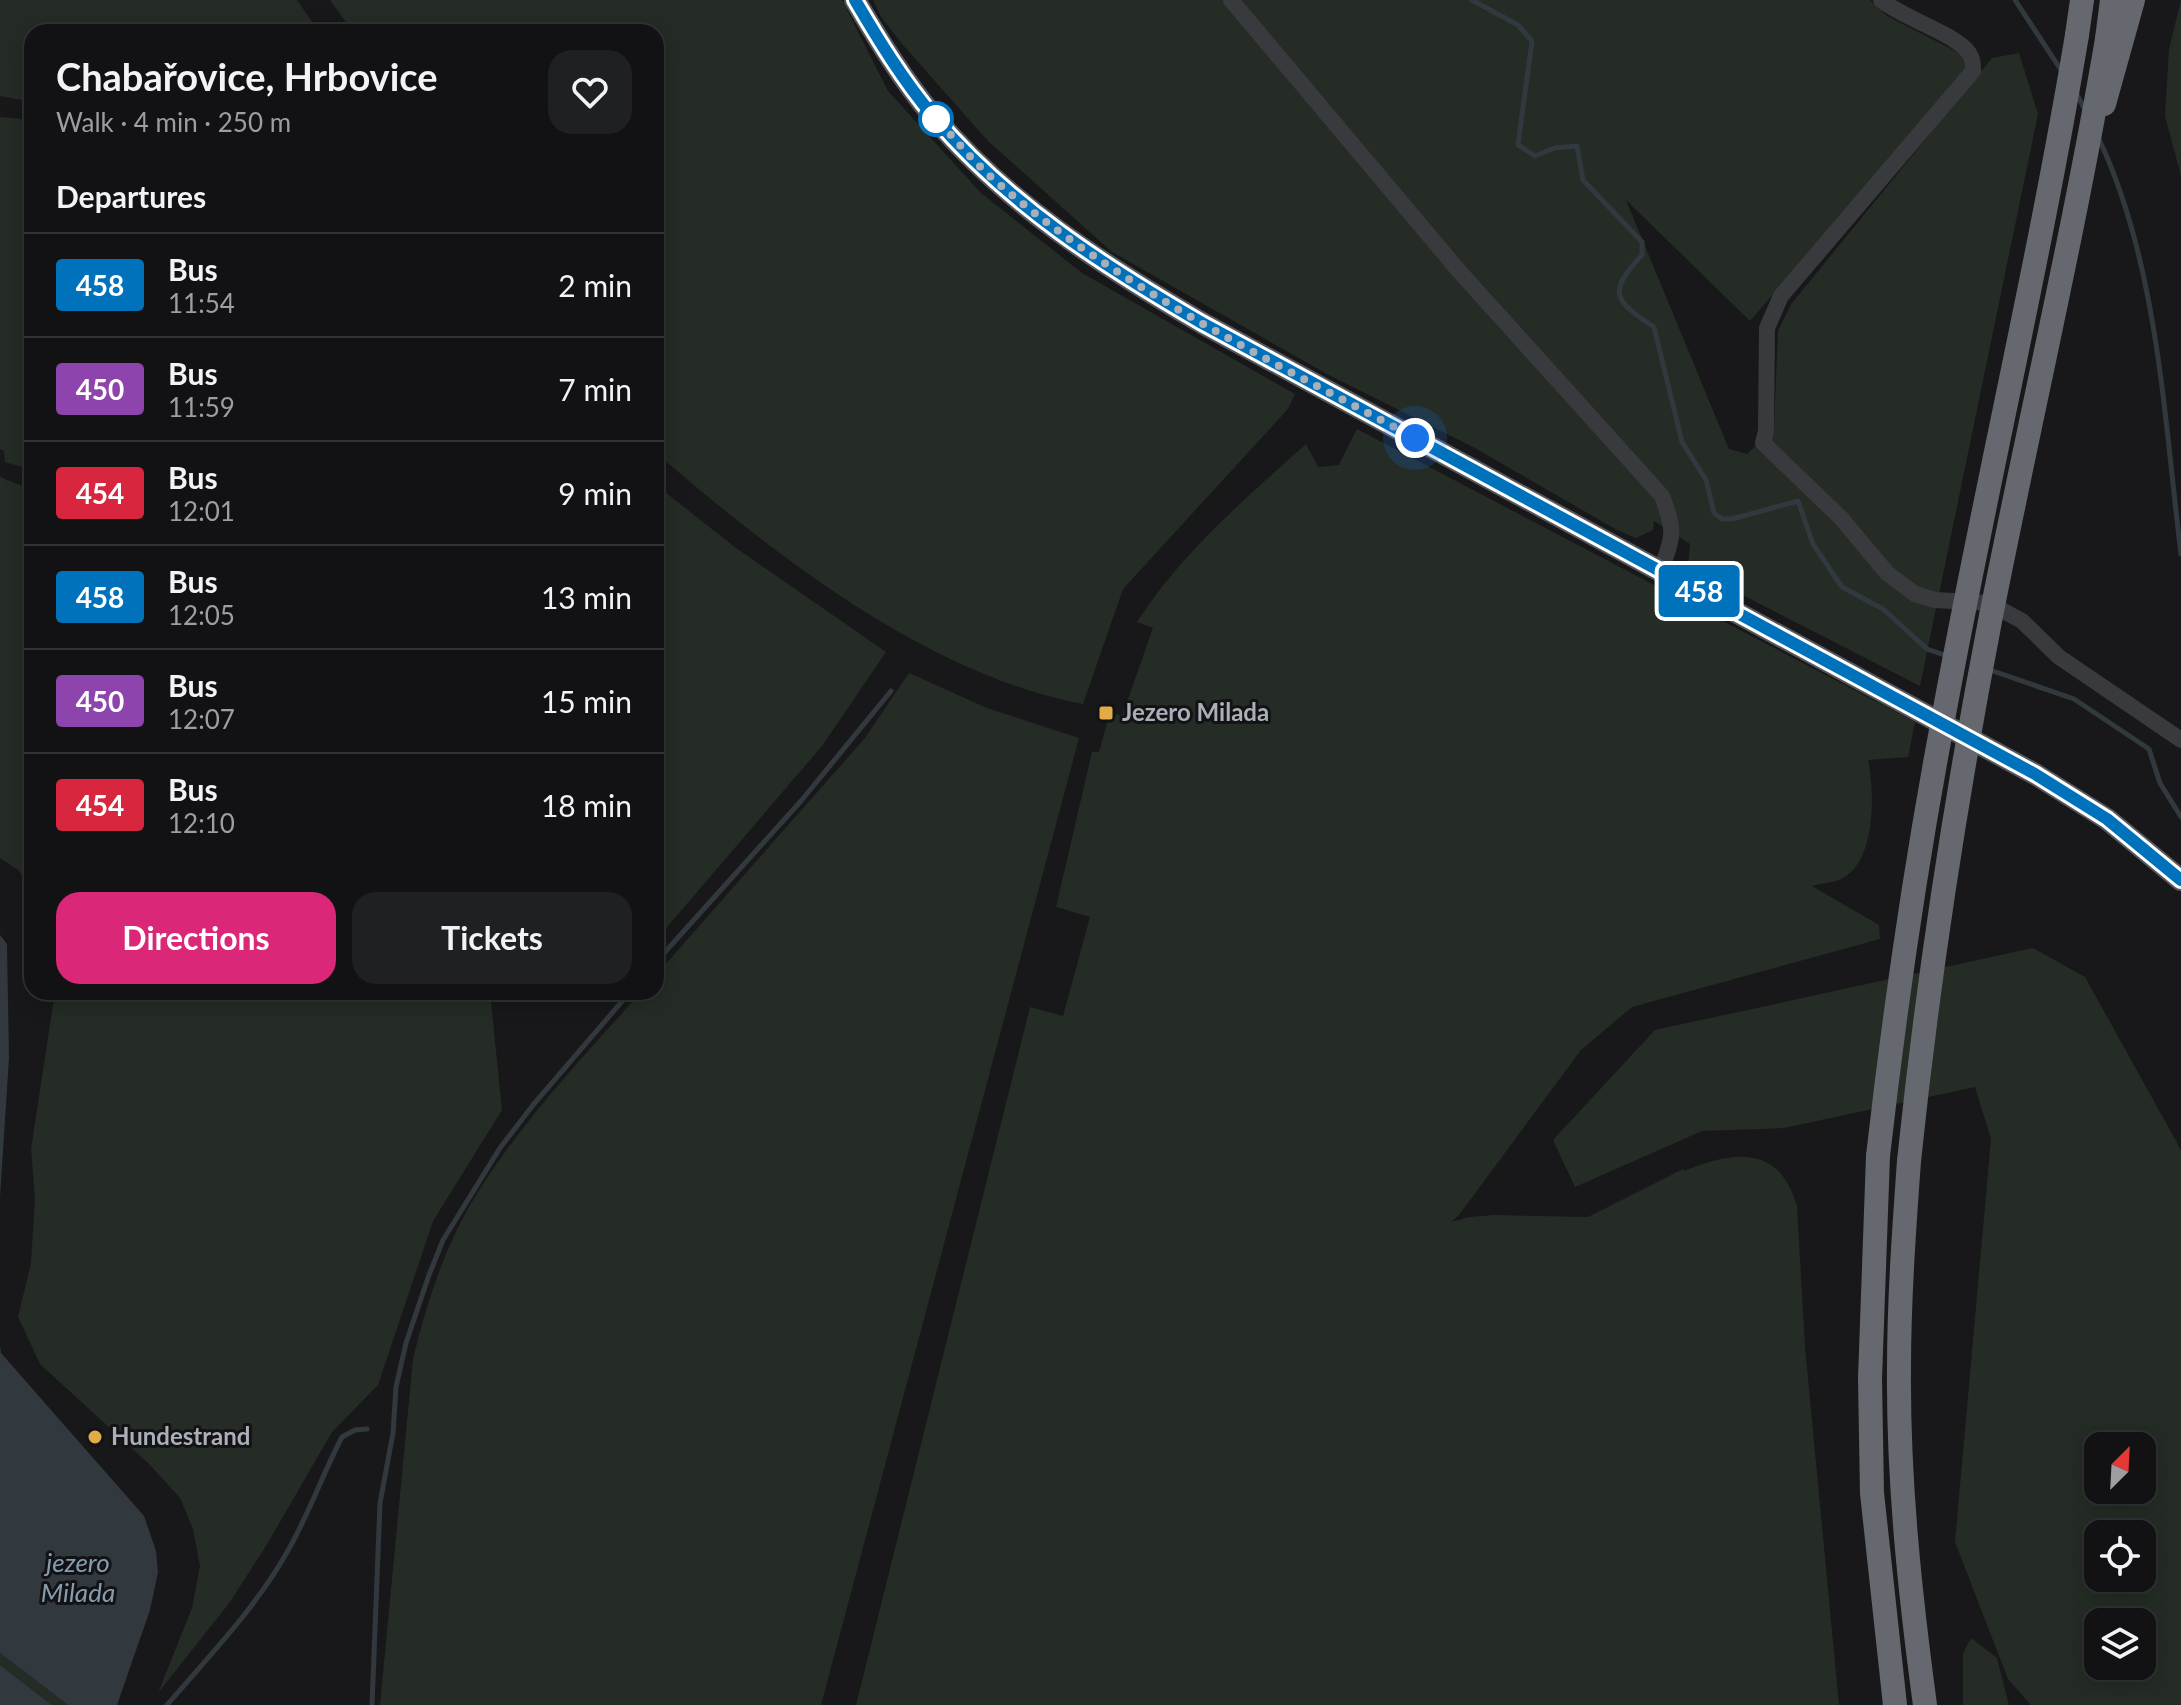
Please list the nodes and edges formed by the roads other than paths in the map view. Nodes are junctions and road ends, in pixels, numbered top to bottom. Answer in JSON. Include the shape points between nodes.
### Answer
{"nodes":[{"id":1,"x":855,"y":0,"type":"edge"},
{"id":2,"x":1231,"y":0,"type":"edge"},
{"id":3,"x":1881,"y":0,"type":"edge"},
{"id":4,"x":2082,"y":0,"type":"edge"},
{"id":5,"x":2112,"y":0,"type":"edge"},
{"id":6,"x":2133,"y":0,"type":"edge"},
{"id":7,"x":2115,"y":40,"type":"junction"},
{"id":8,"x":1661,"y":570,"type":"junction"},
{"id":9,"x":2177,"y":737,"type":"edge"},
{"id":10,"x":2181,"y":880,"type":"edge"},
{"id":11,"x":1895,"y":1705,"type":"edge"},
{"id":12,"x":1925,"y":1705,"type":"edge"}],
"edges":[{"from":1,"to":8,"type":"main road","via":[[891,61],[963,149],[1090,254],[1202,323]]},
{"from":2,"to":8,"type":"street","via":[[1459,271],[1662,496],[1674,526]]},
{"from":3,"to":9,"type":"street","via":[[1967,50],[1973,71],[1781,296],[1767,328],[1763,443],[1841,518],[1887,573],[1915,594],[1989,603],[2022,621],[2059,657]]},
{"from":4,"to":11,"type":"highway","bridge":true,"via":[[2058,152],[1940,734],[1894,1016],[1878,1156],[1870,1379],[1872,1493]]},
{"from":5,"to":7,"type":"highway"},
{"from":6,"to":7,"type":"highway"},
{"from":7,"to":12,"type":"highway","bridge":true,"via":[[1992,615],[1926,1006],[1901,1267],[1899,1373],[1911,1602]]},
{"from":8,"to":10,"type":"main road","via":[[2072,795]]}]}
